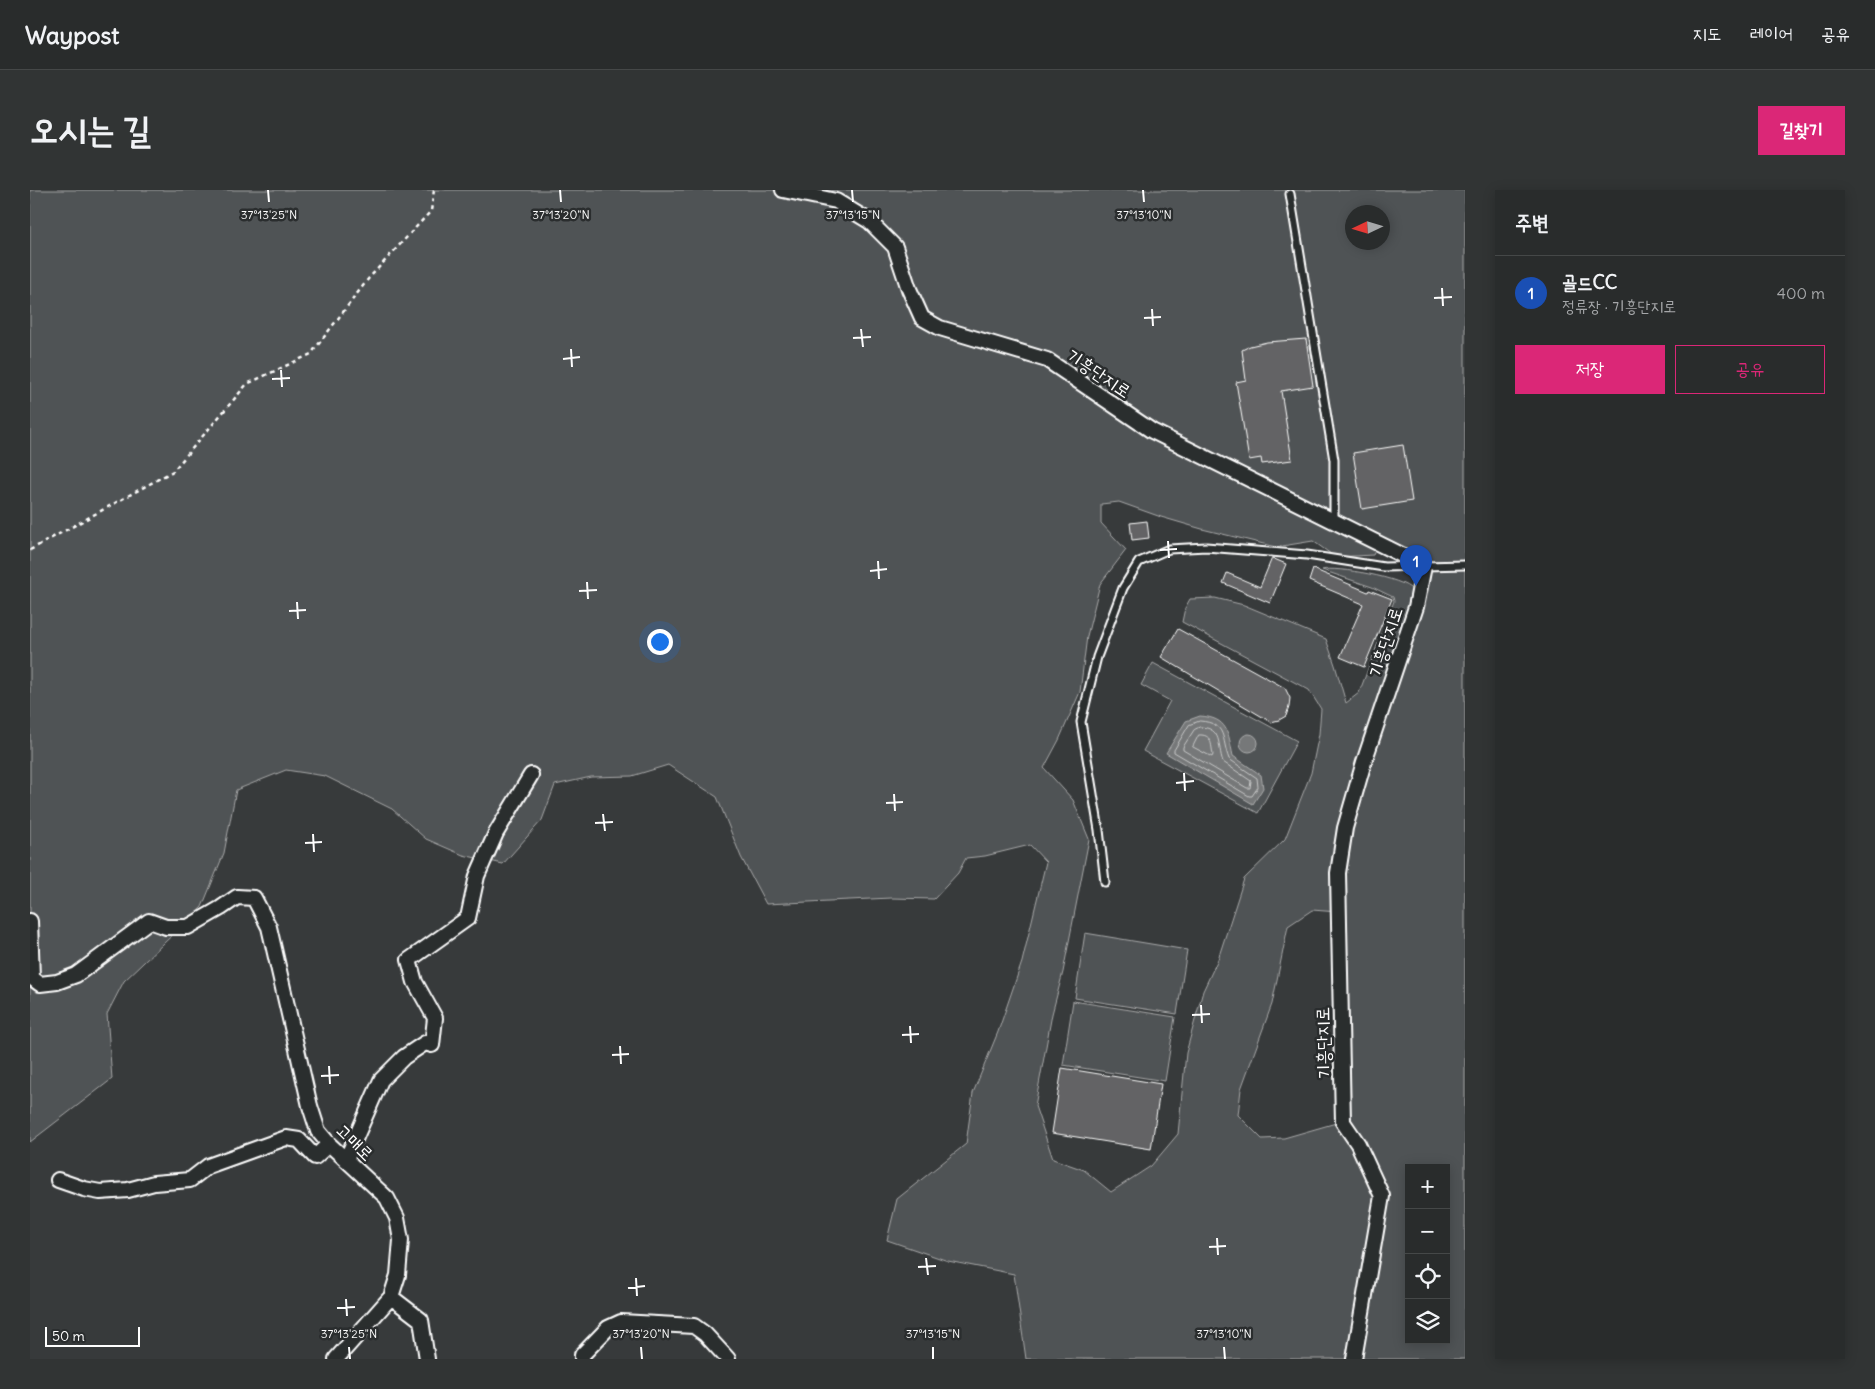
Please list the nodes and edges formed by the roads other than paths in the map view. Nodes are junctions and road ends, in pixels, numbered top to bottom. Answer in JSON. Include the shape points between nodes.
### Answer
{"nodes":[{"id":1,"x":783,"y":190,"type":"edge"},
{"id":2,"x":1290,"y":194,"type":"dead end"},
{"id":3,"x":1334,"y":521,"type":"junction"},
{"id":4,"x":1465,"y":565,"type":"edge"},
{"id":5,"x":1424,"y":566,"type":"junction"},
{"id":6,"x":531,"y":775,"type":"dead end"},
{"id":7,"x":1105,"y":882,"type":"dead end"},
{"id":8,"x":30,"y":921,"type":"edge"},
{"id":9,"x":329,"y":1144,"type":"junction"},
{"id":10,"x":346,"y":1160,"type":"junction"},
{"id":11,"x":58,"y":1180,"type":"dead end"},
{"id":12,"x":391,"y":1297,"type":"junction"},
{"id":13,"x":336,"y":1359,"type":"edge"},
{"id":14,"x":427,"y":1359,"type":"edge"},
{"id":15,"x":582,"y":1359,"type":"edge"},
{"id":16,"x":728,"y":1359,"type":"edge"},
{"id":17,"x":1354,"y":1359,"type":"edge"}],
"edges":[{"from":1,"to":3,"type":"street","name":"기흥단지로","via":[[836,201],[869,222],[895,247],[922,318],[940,328],[1047,360],[1152,431]]},
{"from":2,"to":3,"type":"lane","via":[[1334,460]]},
{"from":3,"to":5,"type":"street","name":"기흥단지로"},
{"from":4,"to":5,"type":"lane"},
{"from":5,"to":7,"type":"lane","via":[[1384,567],[1307,555],[1206,547],[1169,549],[1139,562],[1123,588],[1097,657],[1081,722]]},
{"from":5,"to":17,"type":"street","name":"기흥단지로","via":[[1416,607],[1345,828],[1338,873],[1343,1122],[1358,1144],[1382,1196]]},
{"from":6,"to":10,"type":"street","via":[[496,833],[477,876],[468,918],[409,960],[415,982],[434,1018],[432,1045],[425,1043],[404,1057],[381,1080]]},
{"from":8,"to":9,"type":"street","name":"고매로","via":[[32,978],[40,984],[76,975],[149,921],[166,927],[188,927],[237,897],[254,898],[269,926],[310,1106],[318,1131]]},
{"from":9,"to":10,"type":"street","name":"고매로"},
{"from":9,"to":11,"type":"street","via":[[315,1157],[298,1140],[286,1138],[208,1166],[190,1180],[154,1183],[128,1190],[100,1192]]},
{"from":10,"to":12,"type":"street","name":"고매로","via":[[387,1198],[397,1218],[401,1240],[398,1275]]},
{"from":12,"to":13,"type":"street","name":"고매로"},
{"from":12,"to":14,"type":"street","via":[[421,1320]]},
{"from":15,"to":16,"type":"street","via":[[582,1355],[608,1328],[621,1322],[694,1326]]}]}
